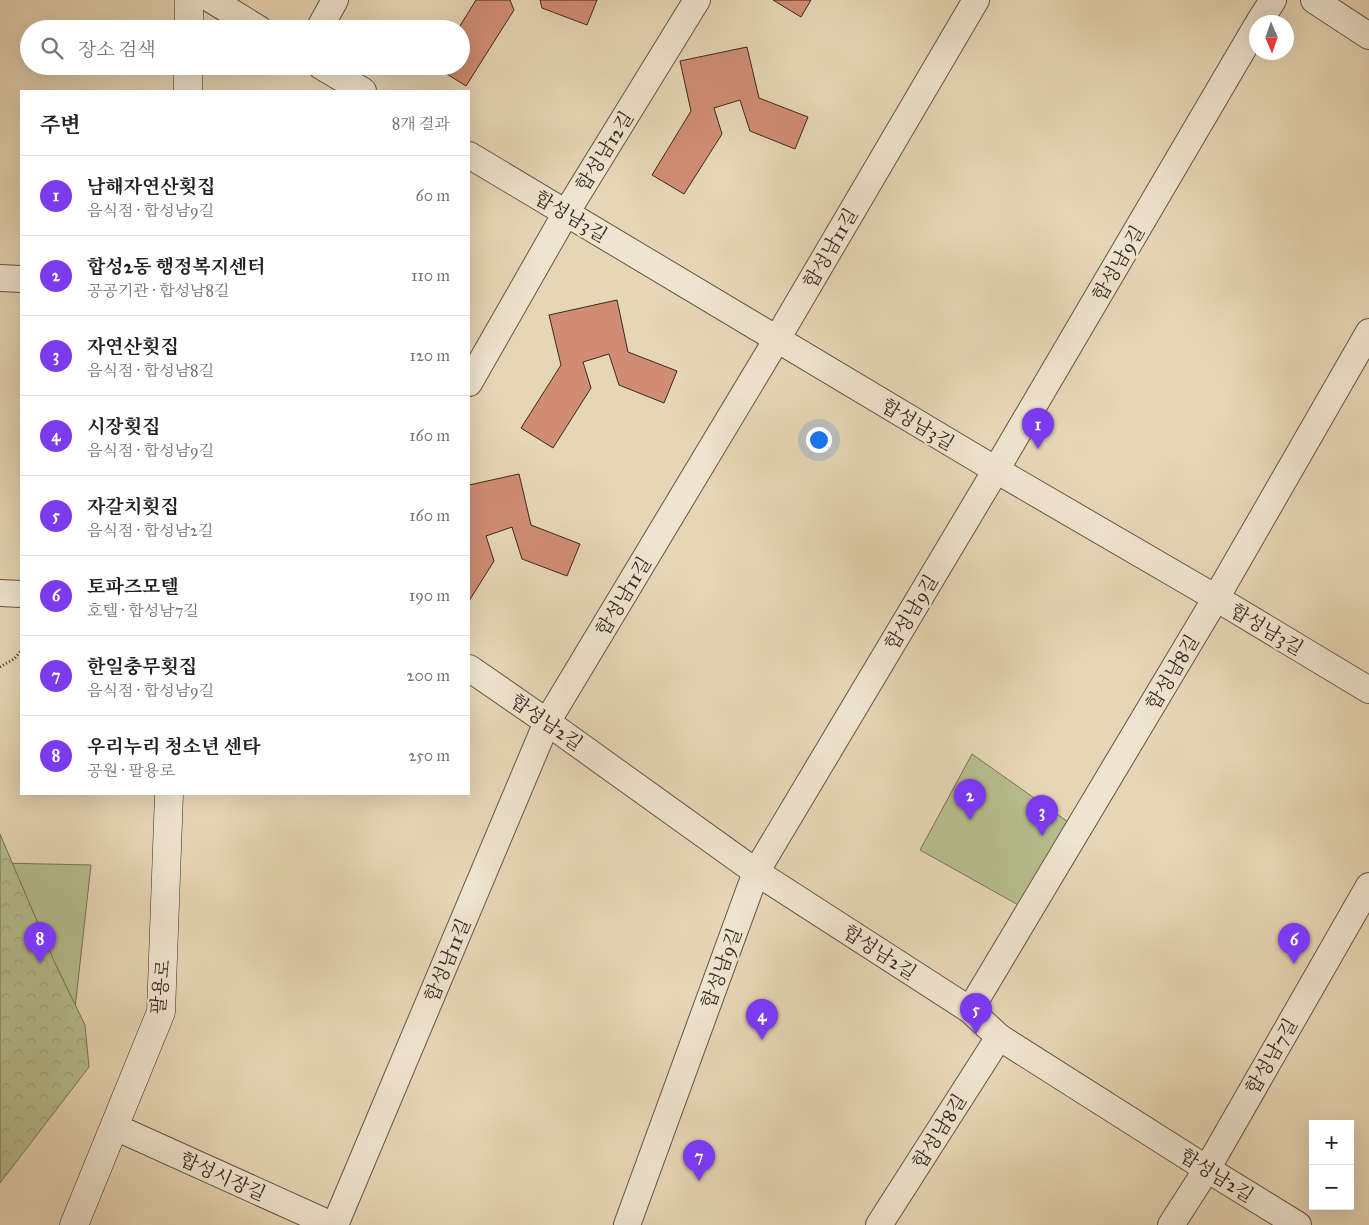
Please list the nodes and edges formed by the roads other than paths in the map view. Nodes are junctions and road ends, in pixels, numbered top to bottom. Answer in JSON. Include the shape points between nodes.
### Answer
{"nodes":[{"id":1,"x":189,"y":0,"type":"edge"},
{"id":2,"x":212,"y":0,"type":"edge"},
{"id":3,"x":335,"y":0,"type":"edge"},
{"id":4,"x":697,"y":0,"type":"edge"},
{"id":5,"x":976,"y":0,"type":"edge"},
{"id":6,"x":1272,"y":0,"type":"edge"},
{"id":7,"x":1314,"y":0,"type":"edge"},
{"id":8,"x":1263,"y":15,"type":"edge"},
{"id":9,"x":189,"y":20,"type":"edge"},
{"id":10,"x":244,"y":20,"type":"edge"},
{"id":11,"x":324,"y":20,"type":"edge"},
{"id":12,"x":1369,"y":36,"type":"edge"},
{"id":13,"x":1249,"y":39,"type":"edge"},
{"id":14,"x":188,"y":75,"type":"edge"},
{"id":15,"x":336,"y":75,"type":"edge"},
{"id":16,"x":188,"y":90,"type":"edge"},
{"id":17,"x":361,"y":90,"type":"edge"},
{"id":18,"x":470,"y":156,"type":"edge"},
{"id":19,"x":566,"y":213,"type":"junction"},
{"id":20,"x":0,"y":278,"type":"edge"},
{"id":21,"x":20,"y":279,"type":"edge"},
{"id":22,"x":1369,"y":332,"type":"edge"},
{"id":23,"x":777,"y":339,"type":"junction"},
{"id":24,"x":470,"y":381,"type":"edge"},
{"id":25,"x":996,"y":470,"type":"junction"},
{"id":26,"x":0,"y":593,"type":"edge"},
{"id":27,"x":20,"y":594,"type":"edge"},
{"id":28,"x":1216,"y":598,"type":"junction"},
{"id":29,"x":470,"y":669,"type":"edge"},
{"id":30,"x":1369,"y":690,"type":"edge"},
{"id":31,"x":548,"y":722,"type":"junction"},
{"id":32,"x":169,"y":795,"type":"edge"},
{"id":33,"x":756,"y":872,"type":"junction"},
{"id":34,"x":1369,"y":886,"type":"edge"},
{"id":35,"x":970,"y":1010,"type":"junction"},
{"id":36,"x":999,"y":1037,"type":"junction"},
{"id":37,"x":115,"y":1126,"type":"junction"},
{"id":38,"x":1207,"y":1169,"type":"junction"},
{"id":39,"x":74,"y":1225,"type":"edge"},
{"id":40,"x":333,"y":1225,"type":"edge"},
{"id":41,"x":627,"y":1225,"type":"edge"},
{"id":42,"x":880,"y":1225,"type":"edge"},
{"id":43,"x":1171,"y":1225,"type":"edge"},
{"id":44,"x":1298,"y":1225,"type":"edge"}],
"edges":[{"from":1,"to":9,"type":"main road"},
{"from":2,"to":10,"type":"street"},
{"from":3,"to":11,"type":"street"},
{"from":4,"to":19,"type":"street","name":"합성남12길"},
{"from":5,"to":23,"type":"street","name":"합성남11길"},
{"from":6,"to":8,"type":"street"},
{"from":7,"to":12,"type":"street"},
{"from":13,"to":25,"type":"street","name":"합성남9길"},
{"from":14,"to":16,"type":"main road"},
{"from":15,"to":17,"type":"street"},
{"from":18,"to":19,"type":"street","name":"합성남3길"},
{"from":19,"to":23,"type":"street","name":"합성남3길"},
{"from":19,"to":24,"type":"street","name":"합성남12길"},
{"from":20,"to":21,"type":"street"},
{"from":22,"to":28,"type":"street","name":"합성남8길"},
{"from":23,"to":25,"type":"street","name":"합성남3길"},
{"from":23,"to":31,"type":"street","name":"합성남11길"},
{"from":25,"to":28,"type":"street","name":"합성남3길"},
{"from":25,"to":33,"type":"street","name":"합성남9길"},
{"from":26,"to":27,"type":"street"},
{"from":28,"to":30,"type":"street","name":"합성남3길"},
{"from":28,"to":35,"type":"street","name":"합성남8길"},
{"from":29,"to":31,"type":"street","name":"합성남2길"},
{"from":31,"to":33,"type":"street","name":"합성남2길"},
{"from":31,"to":40,"type":"street","name":"합성남11길"},
{"from":32,"to":37,"type":"main road","name":"팔용로","via":[[161,1012]]},
{"from":33,"to":35,"type":"street","name":"합성남2길"},
{"from":33,"to":41,"type":"street","name":"합성남9길"},
{"from":34,"to":38,"type":"street","name":"합성남7길"},
{"from":35,"to":36,"type":"street","name":"합성남2길"},
{"from":36,"to":38,"type":"street","name":"합성남2길"},
{"from":36,"to":42,"type":"street","name":"합성남8길"},
{"from":37,"to":39,"type":"main road","name":"팔용로"},
{"from":37,"to":40,"type":"street","name":"합성시장길"},
{"from":38,"to":43,"type":"street","name":"합성남7길"},
{"from":38,"to":44,"type":"street","name":"합성남2길"}]}
